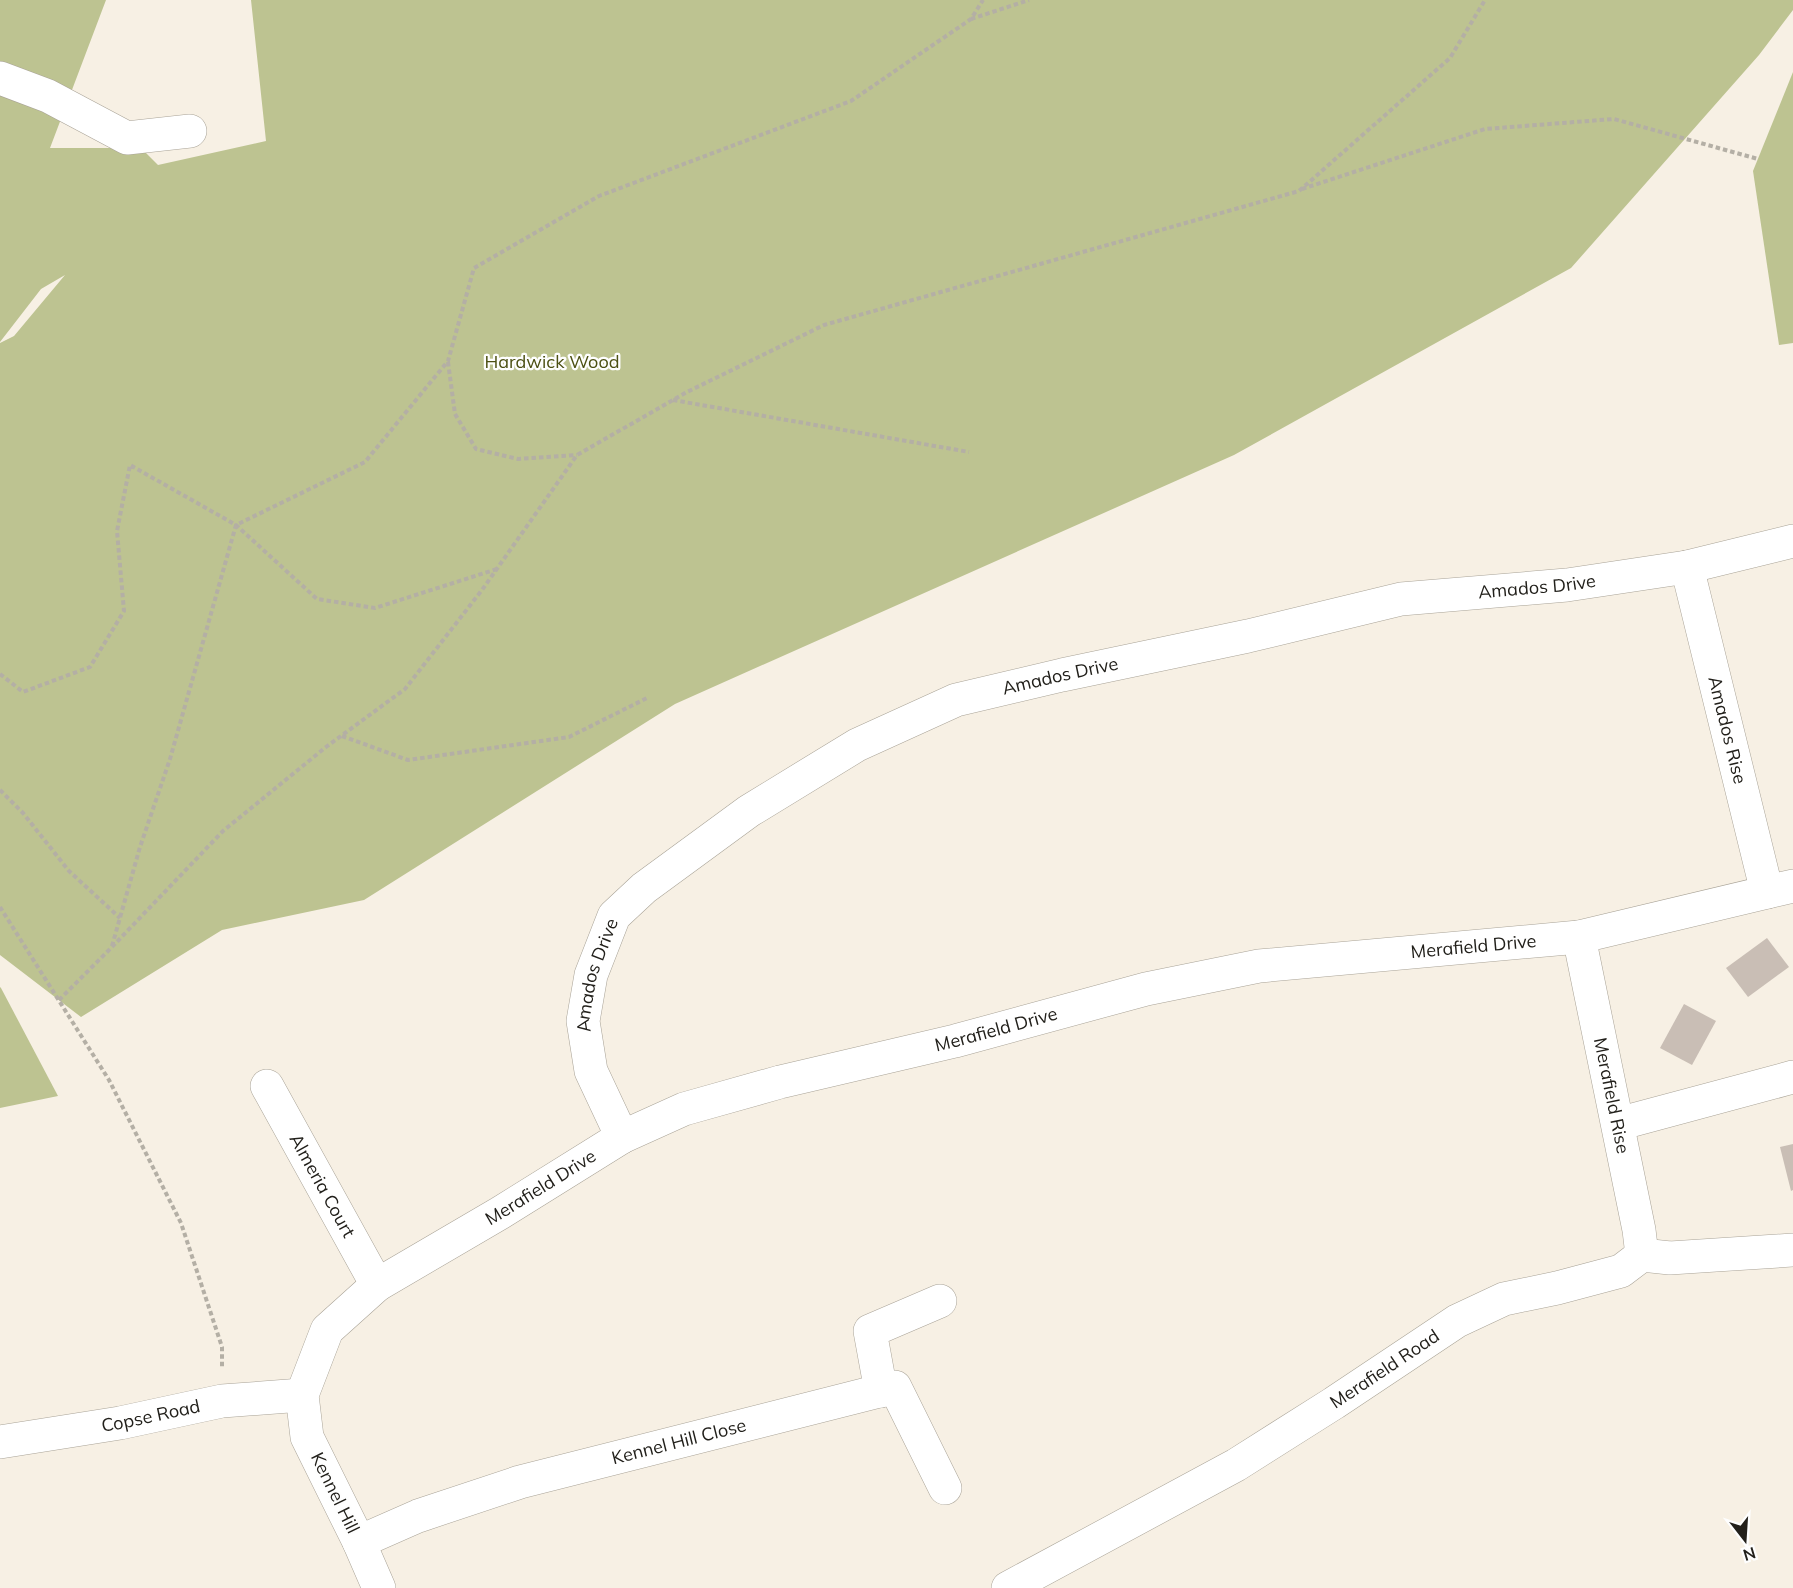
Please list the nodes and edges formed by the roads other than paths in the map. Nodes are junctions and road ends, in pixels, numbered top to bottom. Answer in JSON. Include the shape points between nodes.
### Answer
{"nodes":[{"id":1,"x":0,"y":78,"type":"edge"},
{"id":2,"x":190,"y":131,"type":"dead end"},
{"id":3,"x":1793,"y":541,"type":"edge"},
{"id":4,"x":1687,"y":567,"type":"junction"},
{"id":5,"x":1780,"y":889,"type":"edge"},
{"id":6,"x":1579,"y":937,"type":"junction"},
{"id":7,"x":1793,"y":1077,"type":"edge"},
{"id":8,"x":267,"y":1086,"type":"dead end"},
{"id":9,"x":1618,"y":1124,"type":"junction"},
{"id":10,"x":621,"y":1137,"type":"junction"},
{"id":11,"x":1793,"y":1250,"type":"edge"},
{"id":12,"x":1642,"y":1255,"type":"junction"},
{"id":13,"x":377,"y":1285,"type":"junction"},
{"id":14,"x":940,"y":1301,"type":"dead end"},
{"id":15,"x":881,"y":1391,"type":"junction"},
{"id":16,"x":302,"y":1395,"type":"junction"},
{"id":17,"x":0,"y":1442,"type":"edge"},
{"id":18,"x":945,"y":1488,"type":"dead end"},
{"id":19,"x":359,"y":1542,"type":"junction"},
{"id":20,"x":379,"y":1588,"type":"edge"},
{"id":21,"x":1008,"y":1588,"type":"edge"}],
"edges":[{"from":1,"to":2,"type":"street","via":[[48,96],[127,138]]},
{"from":3,"to":4,"type":"street","name":"Amados Drive"},
{"from":4,"to":5,"type":"street","name":"Amados Rise"},
{"from":4,"to":10,"type":"street","name":"Amados Drive","via":[[1567,585],[1401,599],[956,700],[858,744],[749,811],[644,888],[614,916],[591,975],[583,1021],[591,1071]]},
{"from":5,"to":6,"type":"street","name":"Merafield Drive"},
{"from":6,"to":9,"type":"street","name":"Merafield Rise"},
{"from":6,"to":10,"type":"street","name":"Merafield Drive","via":[[1248,968],[1146,989],[684,1109]]},
{"from":7,"to":9,"type":"street"},
{"from":8,"to":13,"type":"street","name":"Almeria Court"},
{"from":9,"to":12,"type":"street","name":"Merafield Rise"},
{"from":10,"to":13,"type":"street","name":"Merafield Drive"},
{"from":11,"to":12,"type":"street","via":[[1670,1258]]},
{"from":12,"to":21,"type":"street","name":"Merafield Road","via":[[1621,1271],[1504,1299],[1457,1321],[1236,1465]]},
{"from":13,"to":16,"type":"street","name":"Merafield Drive","via":[[327,1330]]},
{"from":14,"to":15,"type":"street","via":[[870,1331]]},
{"from":15,"to":18,"type":"street","via":[[895,1387]]},
{"from":15,"to":19,"type":"street","name":"Kennel Hill Close","via":[[520,1482],[418,1516]]},
{"from":16,"to":17,"type":"street","name":"Copse Road","via":[[222,1401],[120,1423]]},
{"from":16,"to":19,"type":"street","name":"Kennel Hill","via":[[307,1437]]},
{"from":19,"to":20,"type":"street","name":"Kennel Hill"}]}
